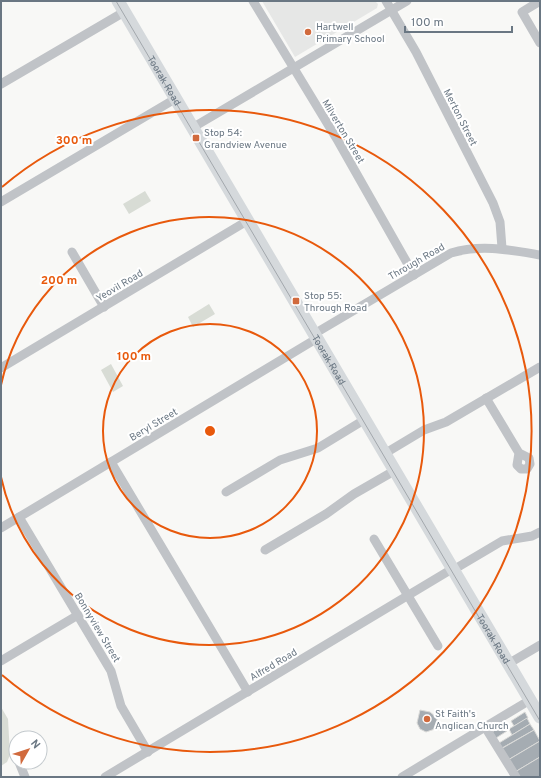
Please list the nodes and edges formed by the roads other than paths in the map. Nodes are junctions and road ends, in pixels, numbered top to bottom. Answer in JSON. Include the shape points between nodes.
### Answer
{"nodes":[{"id":1,"x":253,"y":1,"type":"edge"},
{"id":2,"x":386,"y":1,"type":"edge"},
{"id":3,"x":407,"y":1,"type":"edge"},
{"id":4,"x":540,"y":1,"type":"edge"},
{"id":5,"x":121,"y":6,"type":"edge"},
{"id":6,"x":392,"y":10,"type":"junction"},
{"id":7,"x":540,"y":43,"type":"edge"},
{"id":8,"x":293,"y":68,"type":"junction"},
{"id":9,"x":1,"y":84,"type":"edge"},
{"id":10,"x":175,"y":99,"type":"junction"},
{"id":11,"x":192,"y":128,"type":"junction"},
{"id":12,"x":1,"y":202,"type":"edge"},
{"id":13,"x":247,"y":221,"type":"junction"},
{"id":14,"x":502,"y":248,"type":"junction"},
{"id":15,"x":72,"y":252,"type":"dead end"},
{"id":16,"x":540,"y":255,"type":"edge"},
{"id":17,"x":414,"y":275,"type":"junction"},
{"id":18,"x":104,"y":307,"type":"junction"},
{"id":19,"x":315,"y":336,"type":"junction"},
{"id":20,"x":540,"y":367,"type":"edge"},
{"id":21,"x":1,"y":368,"type":"edge"},
{"id":22,"x":486,"y":398,"type":"junction"},
{"id":23,"x":364,"y":420,"type":"junction"},
{"id":24,"x":519,"y":453,"type":"dead end"},
{"id":25,"x":384,"y":454,"type":"junction"},
{"id":26,"x":111,"y":462,"type":"junction"},
{"id":27,"x":394,"y":470,"type":"junction"},
{"id":28,"x":226,"y":492,"type":"dead end"},
{"id":29,"x":19,"y":517,"type":"junction"},
{"id":30,"x":1,"y":528,"type":"edge"},
{"id":31,"x":540,"y":532,"type":"edge"},
{"id":32,"x":374,"y":539,"type":"dead end"},
{"id":33,"x":265,"y":550,"type":"dead end"},
{"id":34,"x":452,"y":569,"type":"junction"},
{"id":35,"x":408,"y":596,"type":"junction"},
{"id":36,"x":78,"y":615,"type":"junction"},
{"id":37,"x":540,"y":645,"type":"edge"},
{"id":38,"x":438,"y":646,"type":"dead end"},
{"id":39,"x":1,"y":661,"type":"edge"},
{"id":40,"x":508,"y":664,"type":"junction"},
{"id":41,"x":248,"y":692,"type":"junction"},
{"id":42,"x":530,"y":700,"type":"junction"},
{"id":43,"x":540,"y":717,"type":"edge"},
{"id":44,"x":485,"y":727,"type":"junction"},
{"id":45,"x":148,"y":752,"type":"junction"},
{"id":46,"x":105,"y":777,"type":"edge"},
{"id":47,"x":402,"y":777,"type":"edge"},
{"id":48,"x":516,"y":777,"type":"edge"}],
"edges":[{"from":1,"to":8,"type":"street","name":"Milverton Street"},
{"from":2,"to":6,"type":"street","name":"Merton Street"},
{"from":3,"to":6,"type":"street"},
{"from":4,"to":7,"type":"street","via":[[522,12]]},
{"from":5,"to":9,"type":"street"},
{"from":5,"to":10,"type":"highway","name":"Toorak Road"},
{"from":6,"to":8,"type":"street"},
{"from":6,"to":14,"type":"street","name":"Merton Street","via":[[493,203],[500,222]]},
{"from":8,"to":11,"type":"street"},
{"from":8,"to":17,"type":"street","name":"Milverton Street","via":[[338,141]]},
{"from":10,"to":11,"type":"highway","name":"Toorak Road"},
{"from":10,"to":12,"type":"street"},
{"from":11,"to":13,"type":"highway","name":"Toorak Road"},
{"from":13,"to":18,"type":"street","name":"Yeovil Road"},
{"from":13,"to":19,"type":"highway","name":"Toorak Road"},
{"from":14,"to":16,"type":"street","name":"Through Road"},
{"from":14,"to":17,"type":"street","name":"Through Road","via":[[466,248],[451,253]]},
{"from":15,"to":18,"type":"street"},
{"from":17,"to":19,"type":"street","name":"Through Road"},
{"from":18,"to":21,"type":"street","name":"Yeovil Road"},
{"from":19,"to":23,"type":"highway","name":"Toorak Road"},
{"from":19,"to":26,"type":"street","name":"Beryl Street"},
{"from":20,"to":22,"type":"street"},
{"from":22,"to":24,"type":"street"},
{"from":22,"to":25,"type":"street"},
{"from":23,"to":25,"type":"highway","name":"Toorak Road"},
{"from":23,"to":28,"type":"street","via":[[318,448],[286,458]]},
{"from":25,"to":27,"type":"highway","name":"Toorak Road"},
{"from":26,"to":29,"type":"street","name":"Beryl Street"},
{"from":26,"to":41,"type":"street"},
{"from":27,"to":33,"type":"street"},
{"from":27,"to":34,"type":"highway","name":"Toorak Road"},
{"from":29,"to":30,"type":"street","name":"Beryl Street"},
{"from":29,"to":36,"type":"street","name":"Bonnyview Street"},
{"from":31,"to":34,"type":"street","name":"Alfred Road","via":[[532,536],[502,540]]},
{"from":32,"to":35,"type":"street"},
{"from":34,"to":35,"type":"street","name":"Alfred Road"},
{"from":34,"to":40,"type":"highway","name":"Toorak Road"},
{"from":35,"to":38,"type":"street"},
{"from":35,"to":41,"type":"street","name":"Alfred Road"},
{"from":36,"to":39,"type":"street"},
{"from":36,"to":45,"type":"street","name":"Bonnyview Street","via":[[111,671],[121,706]]},
{"from":37,"to":40,"type":"street"},
{"from":40,"to":42,"type":"highway","name":"Toorak Road"},
{"from":41,"to":45,"type":"street","name":"Alfred Road"},
{"from":42,"to":43,"type":"highway","name":"Toorak Road"},
{"from":42,"to":44,"type":"street"},
{"from":44,"to":47,"type":"street"},
{"from":44,"to":48,"type":"street"},
{"from":45,"to":46,"type":"street","name":"Alfred Road"}]}
